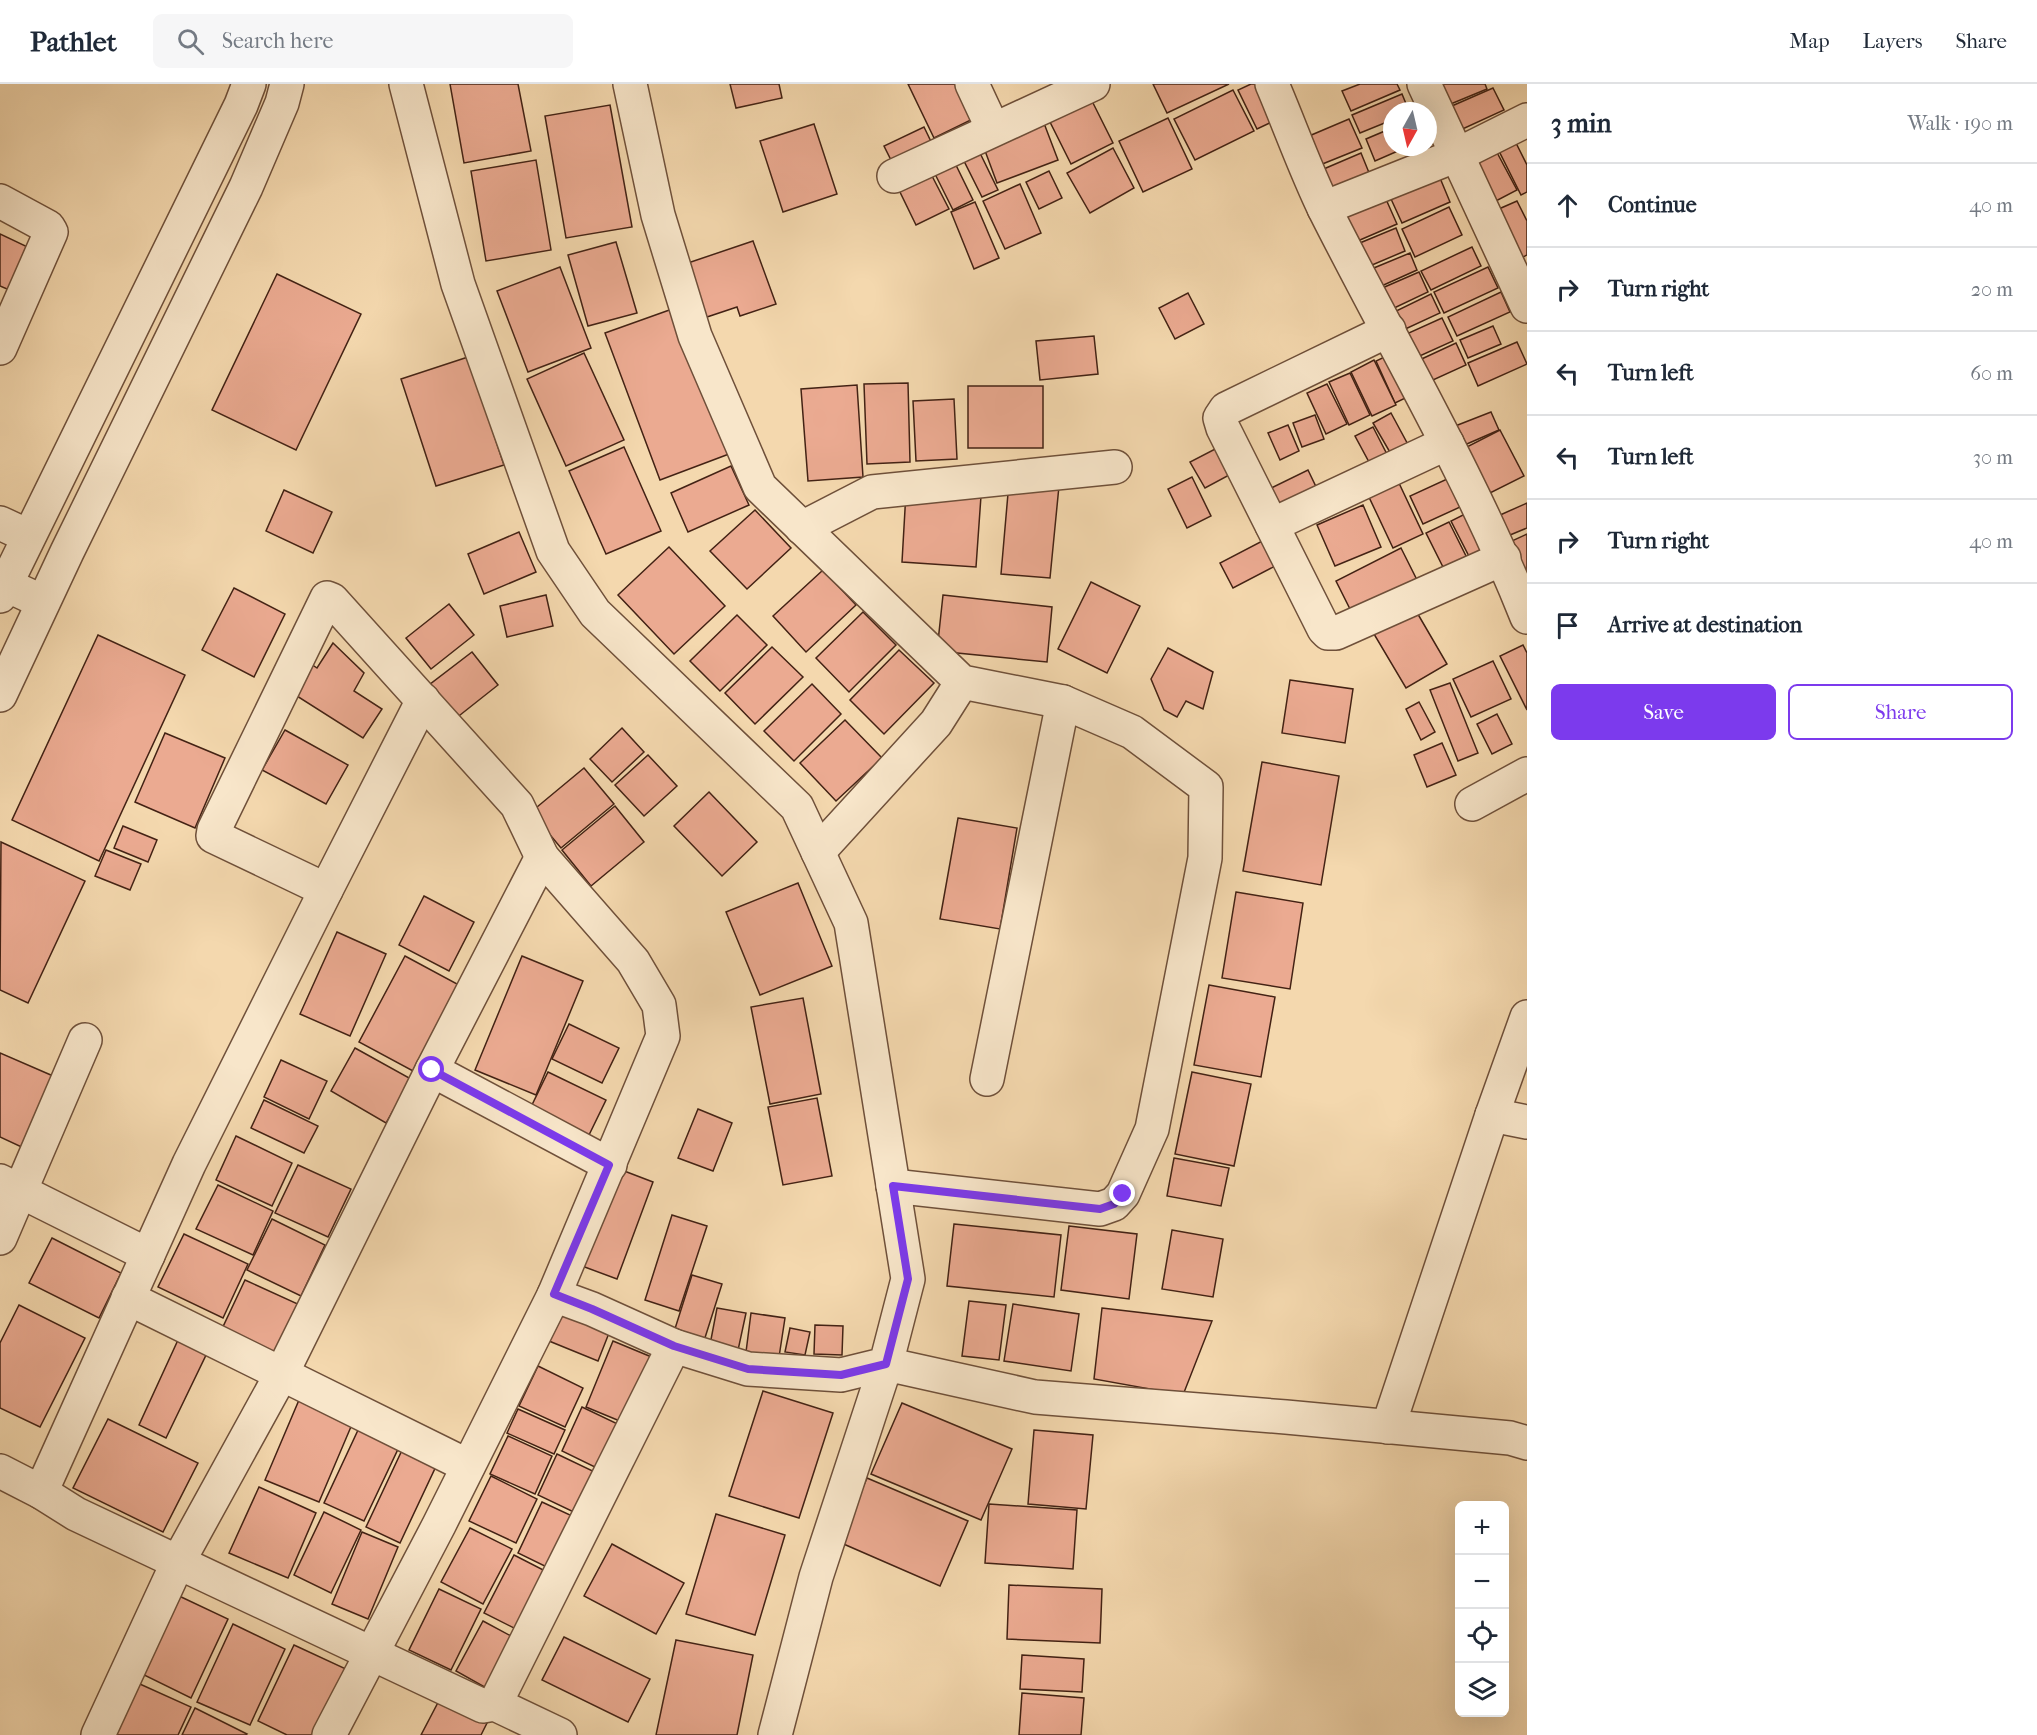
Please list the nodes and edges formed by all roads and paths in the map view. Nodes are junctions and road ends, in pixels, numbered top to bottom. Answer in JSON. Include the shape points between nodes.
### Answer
{"nodes":[{"id":1,"x":249,"y":84,"type":"edge"},
{"id":2,"x":287,"y":84,"type":"edge"},
{"id":3,"x":406,"y":84,"type":"edge"},
{"id":4,"x":630,"y":84,"type":"edge"},
{"id":5,"x":972,"y":84,"type":"edge"},
{"id":6,"x":1272,"y":84,"type":"edge"},
{"id":7,"x":1424,"y":84,"type":"edge"},
{"id":8,"x":1074,"y":88,"type":"edge"},
{"id":9,"x":1527,"y":120,"type":"edge"},
{"id":10,"x":993,"y":129,"type":"junction"},
{"id":11,"x":1457,"y":155,"type":"junction"},
{"id":12,"x":894,"y":176,"type":"dead end"},
{"id":13,"x":0,"y":201,"type":"edge"},
{"id":14,"x":1324,"y":208,"type":"junction"},
{"id":15,"x":1527,"y":306,"type":"edge"},
{"id":16,"x":1389,"y":330,"type":"junction"},
{"id":17,"x":0,"y":348,"type":"edge"},
{"id":18,"x":1447,"y":443,"type":"junction"},
{"id":19,"x":1114,"y":467,"type":"dead end"},
{"id":20,"x":1272,"y":525,"type":"junction"},
{"id":21,"x":802,"y":528,"type":"junction"},
{"id":22,"x":14,"y":529,"type":"edge"},
{"id":23,"x":1503,"y":558,"type":"junction"},
{"id":24,"x":2,"y":588,"type":"edge"},
{"id":25,"x":43,"y":602,"type":"junction"},
{"id":26,"x":1527,"y":617,"type":"edge"},
{"id":27,"x":963,"y":682,"type":"junction"},
{"id":28,"x":0,"y":695,"type":"edge"},
{"id":29,"x":423,"y":700,"type":"junction"},
{"id":30,"x":1063,"y":702,"type":"junction"},
{"id":31,"x":1527,"y":774,"type":"edge"},
{"id":32,"x":1473,"y":804,"type":"dead end"},
{"id":33,"x":818,"y":852,"type":"junction"},
{"id":34,"x":542,"y":857,"type":"junction"},
{"id":35,"x":326,"y":890,"type":"junction"},
{"id":36,"x":1527,"y":1017,"type":"edge"},
{"id":37,"x":86,"y":1040,"type":"dead end"},
{"id":38,"x":432,"y":1070,"type":"junction"},
{"id":39,"x":987,"y":1079,"type":"dead end"},
{"id":40,"x":1492,"y":1115,"type":"junction"},
{"id":41,"x":1527,"y":1122,"type":"edge"},
{"id":42,"x":609,"y":1165,"type":"junction"},
{"id":43,"x":10,"y":1186,"type":"edge"},
{"id":44,"x":893,"y":1186,"type":"junction"},
{"id":45,"x":0,"y":1238,"type":"edge"},
{"id":46,"x":148,"y":1255,"type":"junction"},
{"id":47,"x":554,"y":1294,"type":"junction"},
{"id":48,"x":128,"y":1298,"type":"junction"},
{"id":49,"x":674,"y":1346,"type":"junction"},
{"id":50,"x":886,"y":1364,"type":"junction"},
{"id":51,"x":282,"y":1373,"type":"junction"},
{"id":52,"x":1388,"y":1427,"type":"junction"},
{"id":53,"x":1527,"y":1443,"type":"edge"},
{"id":54,"x":468,"y":1466,"type":"junction"},
{"id":55,"x":0,"y":1471,"type":"edge"},
{"id":56,"x":41,"y":1492,"type":"junction"},
{"id":57,"x":178,"y":1562,"type":"junction"},
{"id":58,"x":372,"y":1653,"type":"junction"},
{"id":59,"x":495,"y":1704,"type":"junction"},
{"id":60,"x":98,"y":1735,"type":"edge"},
{"id":61,"x":329,"y":1735,"type":"edge"},
{"id":62,"x":560,"y":1735,"type":"edge"},
{"id":63,"x":775,"y":1735,"type":"edge"}],
"edges":[{"from":1,"to":22,"type":"street"},
{"from":2,"to":25,"type":"street","via":[[246,187]]},
{"from":3,"to":33,"type":"street","via":[[458,284],[553,551],[595,613],[797,807]]},
{"from":4,"to":21,"type":"street","via":[[658,215],[696,336],[760,487]]},
{"from":5,"to":10,"type":"street"},
{"from":6,"to":14,"type":"street"},
{"from":7,"to":11,"type":"street"},
{"from":8,"to":10,"type":"street"},
{"from":9,"to":11,"type":"street"},
{"from":10,"to":12,"type":"street"},
{"from":11,"to":14,"type":"street"},
{"from":11,"to":15,"type":"street"},
{"from":13,"to":17,"type":"street","via":[[48,226],[51,232]]},
{"from":14,"to":16,"type":"street"},
{"from":16,"to":18,"type":"street"},
{"from":16,"to":20,"type":"street","via":[[1226,409],[1220,418]]},
{"from":18,"to":20,"type":"street"},
{"from":18,"to":23,"type":"street"},
{"from":19,"to":21,"type":"street","via":[[872,492]]},
{"from":20,"to":23,"type":"street","via":[[1328,633],[1336,633]]},
{"from":21,"to":27,"type":"street"},
{"from":22,"to":24,"type":"street"},
{"from":23,"to":26,"type":"street"},
{"from":24,"to":25,"type":"street"},
{"from":25,"to":28,"type":"street"},
{"from":27,"to":30,"type":"street"},
{"from":27,"to":33,"type":"street","via":[[936,723]]},
{"from":29,"to":34,"type":"street","via":[[517,805]]},
{"from":29,"to":35,"type":"street"},
{"from":29,"to":35,"type":"street","via":[[327,598],[213,836]]},
{"from":30,"to":39,"type":"street"},
{"from":30,"to":44,"type":"street","via":[[1132,732],[1206,787],[1205,858],[1152,1129],[1123,1194],[1114,1204],[1100,1209]]},
{"from":31,"to":32,"type":"street"},
{"from":33,"to":44,"type":"street","via":[[851,923]]},
{"from":34,"to":38,"type":"street"},
{"from":34,"to":42,"type":"street","via":[[633,961],[659,1005],[663,1036]]},
{"from":35,"to":46,"type":"street","via":[[189,1164]]},
{"from":36,"to":40,"type":"street"},
{"from":37,"to":43,"type":"street"},
{"from":38,"to":42,"type":"street"},
{"from":38,"to":51,"type":"street"},
{"from":40,"to":41,"type":"street"},
{"from":40,"to":52,"type":"street"},
{"from":42,"to":47,"type":"street"},
{"from":43,"to":45,"type":"street"},
{"from":43,"to":46,"type":"street"},
{"from":44,"to":50,"type":"street","via":[[908,1279]]},
{"from":46,"to":48,"type":"street"},
{"from":47,"to":49,"type":"street"},
{"from":47,"to":54,"type":"street"},
{"from":48,"to":51,"type":"street"},
{"from":48,"to":56,"type":"street"},
{"from":49,"to":50,"type":"street","via":[[748,1369],[841,1375]]},
{"from":49,"to":59,"type":"street"},
{"from":50,"to":52,"type":"street","via":[[1035,1398]]},
{"from":50,"to":63,"type":"street","via":[[816,1577]]},
{"from":51,"to":54,"type":"street"},
{"from":51,"to":57,"type":"street"},
{"from":52,"to":53,"type":"street","via":[[1510,1438]]},
{"from":54,"to":58,"type":"street"},
{"from":55,"to":56,"type":"street"},
{"from":56,"to":57,"type":"street","via":[[76,1514]]},
{"from":57,"to":58,"type":"street"},
{"from":57,"to":60,"type":"street"},
{"from":58,"to":59,"type":"street","via":[[483,1706]]},
{"from":58,"to":61,"type":"street"},
{"from":59,"to":62,"type":"street"}]}
